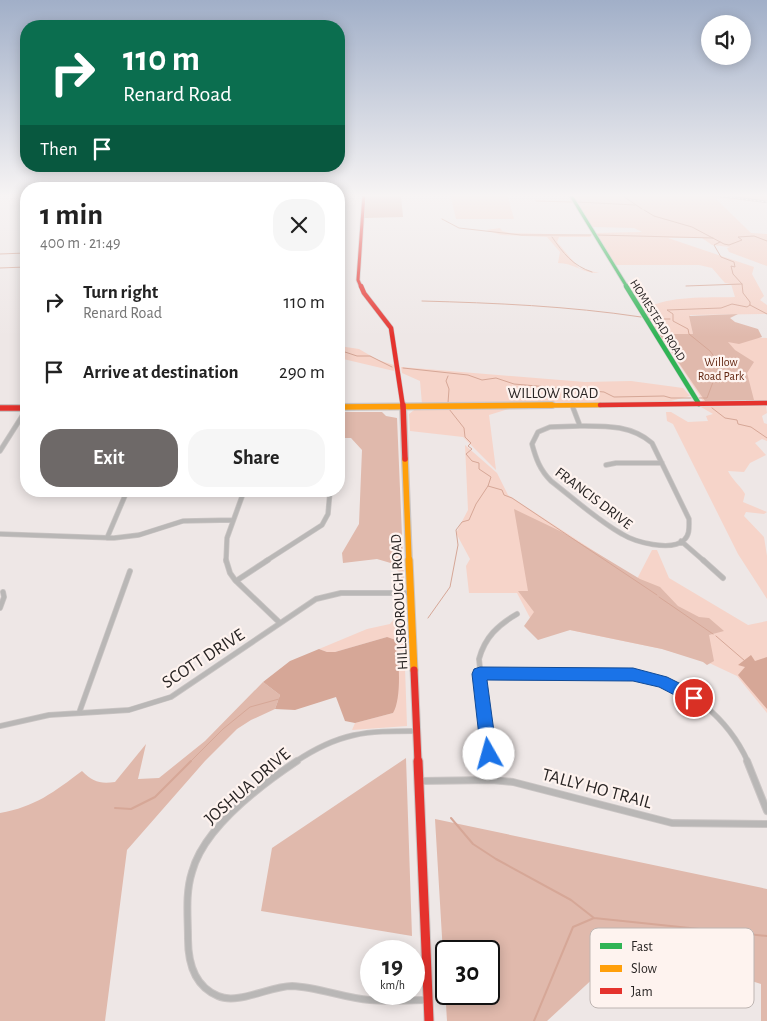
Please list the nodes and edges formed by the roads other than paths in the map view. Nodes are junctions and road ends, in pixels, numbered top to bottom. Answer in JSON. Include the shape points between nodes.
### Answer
{"nodes":[{"id":1,"x":361,"y":242,"type":"edge"},
{"id":2,"x":599,"y":242,"type":"edge"},
{"id":3,"x":767,"y":403,"type":"edge"},
{"id":4,"x":699,"y":404,"type":"junction"},
{"id":5,"x":572,"y":405,"type":"junction"},
{"id":6,"x":345,"y":407,"type":"edge"},
{"id":7,"x":403,"y":407,"type":"junction"},
{"id":8,"x":0,"y":408,"type":"edge"},
{"id":9,"x":20,"y":409,"type":"edge"},
{"id":10,"x":20,"y":419,"type":"edge"},
{"id":11,"x":580,"y":426,"type":"junction"},
{"id":12,"x":0,"y":451,"type":"edge"},
{"id":13,"x":662,"y":463,"type":"junction"},
{"id":14,"x":606,"y":465,"type":"dead end"},
{"id":15,"x":125,"y":497,"type":"edge"},
{"id":16,"x":242,"y":497,"type":"edge"},
{"id":17,"x":329,"y":497,"type":"edge"},
{"id":18,"x":233,"y":520,"type":"junction"},
{"id":19,"x":0,"y":534,"type":"edge"},
{"id":20,"x":108,"y":538,"type":"junction"},
{"id":21,"x":681,"y":542,"type":"junction"},
{"id":22,"x":130,"y":571,"type":"dead end"},
{"id":23,"x":723,"y":578,"type":"dead end"},
{"id":24,"x":236,"y":581,"type":"junction"},
{"id":25,"x":3,"y":592,"type":"dead end"},
{"id":26,"x":412,"y":593,"type":"junction"},
{"id":27,"x":0,"y":608,"type":"edge"},
{"id":28,"x":517,"y":614,"type":"dead end"},
{"id":29,"x":280,"y":623,"type":"junction"},
{"id":30,"x":480,"y":674,"type":"junction"},
{"id":31,"x":79,"y":713,"type":"junction"},
{"id":32,"x":0,"y":726,"type":"edge"},
{"id":33,"x":417,"y":731,"type":"junction"},
{"id":34,"x":420,"y":780,"type":"junction"},
{"id":35,"x":492,"y":780,"type":"junction"},
{"id":36,"x":767,"y":811,"type":"edge"},
{"id":37,"x":767,"y":824,"type":"edge"},
{"id":38,"x":428,"y":1000,"type":"junction"},
{"id":39,"x":429,"y":1021,"type":"edge"}],
"edges":[{"from":1,"to":7,"type":"street","name":"HILLSBOROUGH ROAD","via":[[358,280],[361,290],[391,328]]},
{"from":2,"to":4,"type":"street","name":"HOMESTEAD ROAD"},
{"from":3,"to":4,"type":"street","name":"WILLOW ROAD"},
{"from":4,"to":5,"type":"street","name":"WILLOW ROAD"},
{"from":5,"to":7,"type":"street","name":"WILLOW ROAD"},
{"from":5,"to":11,"type":"street"},
{"from":6,"to":7,"type":"street","name":"WILLOW ROAD"},
{"from":7,"to":26,"type":"street","name":"HILLSBOROUGH ROAD"},
{"from":8,"to":9,"type":"street"},
{"from":10,"to":12,"type":"street"},
{"from":11,"to":13,"type":"street","name":"FRANCIS DRIVE","via":[[617,427],[637,432],[652,443]]},
{"from":11,"to":21,"type":"street","name":"FRANCIS DRIVE","via":[[550,427],[534,437],[532,444],[537,463],[546,476],[632,540],[659,546]]},
{"from":13,"to":14,"type":"street"},
{"from":13,"to":21,"type":"street","name":"FRANCIS DRIVE","via":[[689,519],[690,530]]},
{"from":15,"to":20,"type":"street"},
{"from":16,"to":18,"type":"street"},
{"from":17,"to":24,"type":"street","via":[[328,514],[322,525]]},
{"from":18,"to":20,"type":"street","via":[[183,521],[139,535]]},
{"from":18,"to":24,"type":"street","via":[[226,560]]},
{"from":19,"to":20,"type":"street"},
{"from":21,"to":23,"type":"street"},
{"from":22,"to":31,"type":"street"},
{"from":24,"to":29,"type":"street"},
{"from":25,"to":27,"type":"street"},
{"from":26,"to":29,"type":"street","name":"SCOTT DRIVE","via":[[328,596],[311,602]]},
{"from":26,"to":33,"type":"street","name":"HILLSBOROUGH ROAD"},
{"from":28,"to":30,"type":"street","via":[[496,628],[486,640],[479,659]]},
{"from":29,"to":31,"type":"street","name":"SCOTT DRIVE","via":[[171,697],[129,710]]},
{"from":30,"to":35,"type":"street"},
{"from":30,"to":36,"type":"street","via":[[622,674],[643,676],[673,686],[704,705],[731,734],[744,755]]},
{"from":31,"to":32,"type":"street","name":"SCOTT DRIVE","via":[[49,715]]},
{"from":33,"to":34,"type":"street","name":"HILLSBOROUGH ROAD"},
{"from":33,"to":38,"type":"street","name":"JOSHUA DRIVE","via":[[358,733],[324,744],[294,763],[223,822],[205,844],[192,869],[188,957],[192,974],[201,986],[226,999],[291,986],[370,1000]]},
{"from":34,"to":35,"type":"street","name":"TALLY HO TRAIL"},
{"from":34,"to":38,"type":"street","name":"HILLSBOROUGH ROAD"},
{"from":35,"to":37,"type":"street","name":"TALLY HO TRAIL","via":[[534,786],[672,823]]},
{"from":38,"to":39,"type":"street","name":"HILLSBOROUGH ROAD"}]}
